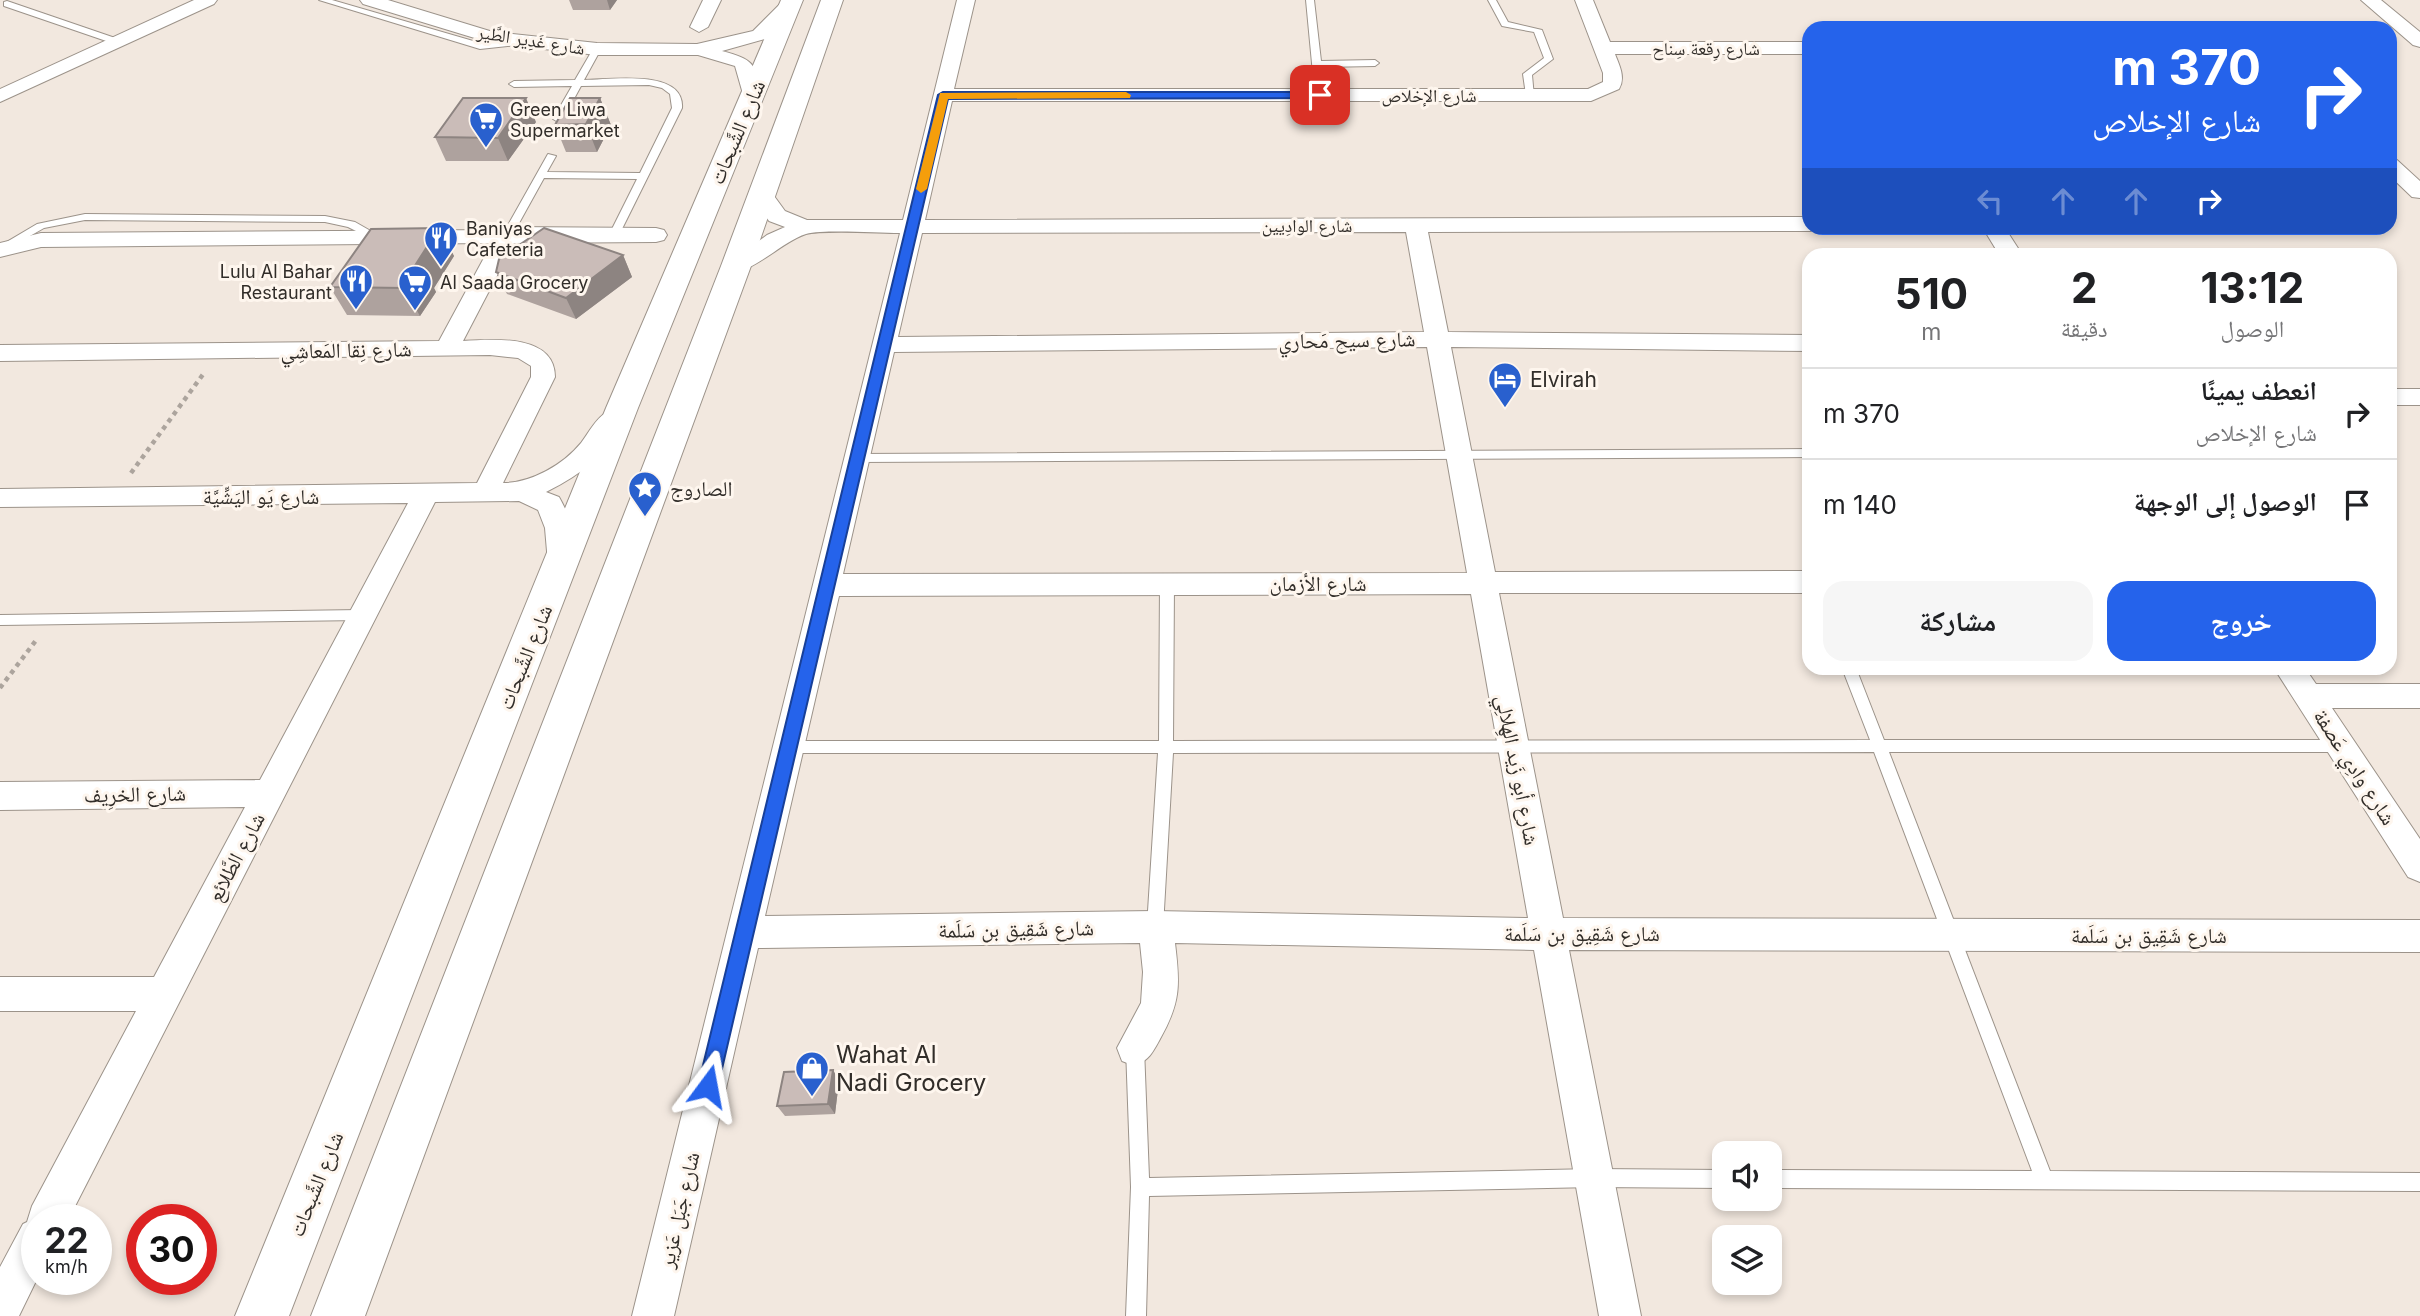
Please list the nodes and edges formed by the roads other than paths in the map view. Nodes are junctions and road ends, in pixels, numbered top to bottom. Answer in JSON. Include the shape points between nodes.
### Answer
{"nodes":[{"id":1,"x":208,"y":0,"type":"edge"},
{"id":2,"x":323,"y":0,"type":"edge"},
{"id":3,"x":369,"y":0,"type":"edge"},
{"id":4,"x":712,"y":0,"type":"edge"},
{"id":5,"x":832,"y":0,"type":"edge"},
{"id":6,"x":966,"y":0,"type":"edge"},
{"id":7,"x":1310,"y":0,"type":"edge"},
{"id":8,"x":1492,"y":0,"type":"edge"},
{"id":9,"x":1584,"y":0,"type":"edge"},
{"id":10,"x":2370,"y":0,"type":"edge"},
{"id":11,"x":791,"y":2,"type":"edge"},
{"id":12,"x":7,"y":4,"type":"dead end"},
{"id":13,"x":2395,"y":21,"type":"edge"},
{"id":14,"x":2397,"y":23,"type":"edge"},
{"id":15,"x":699,"y":27,"type":"dead end"},
{"id":16,"x":118,"y":42,"type":"junction"},
{"id":17,"x":521,"y":42,"type":"junction"},
{"id":18,"x":2420,"y":42,"type":"edge"},
{"id":19,"x":2397,"y":44,"type":"edge"},
{"id":20,"x":1603,"y":48,"type":"junction"},
{"id":21,"x":1802,"y":48,"type":"edge"},
{"id":22,"x":597,"y":49,"type":"junction"},
{"id":23,"x":698,"y":50,"type":"junction"},
{"id":24,"x":1375,"y":63,"type":"dead end"},
{"id":25,"x":1317,"y":64,"type":"junction"},
{"id":26,"x":578,"y":82,"type":"junction"},
{"id":27,"x":514,"y":84,"type":"dead end"},
{"id":28,"x":753,"y":94,"type":"junction"},
{"id":29,"x":943,"y":95,"type":"junction"},
{"id":30,"x":1320,"y":95,"type":"junction"},
{"id":31,"x":1531,"y":95,"type":"junction"},
{"id":32,"x":0,"y":96,"type":"edge"},
{"id":33,"x":558,"y":119,"type":"edge"},
{"id":34,"x":551,"y":156,"type":"dead end"},
{"id":35,"x":2397,"y":171,"type":"edge"},
{"id":36,"x":541,"y":175,"type":"junction"},
{"id":37,"x":643,"y":176,"type":"junction"},
{"id":38,"x":2420,"y":192,"type":"edge"},
{"id":39,"x":761,"y":194,"type":"junction"},
{"id":40,"x":1802,"y":224,"type":"edge"},
{"id":41,"x":1416,"y":225,"type":"junction"},
{"id":42,"x":804,"y":228,"type":"junction"},
{"id":43,"x":912,"y":228,"type":"junction"},
{"id":44,"x":508,"y":234,"type":"junction"},
{"id":45,"x":614,"y":235,"type":"junction"},
{"id":46,"x":656,"y":235,"type":"dead end"},
{"id":47,"x":0,"y":250,"type":"edge"},
{"id":48,"x":736,"y":266,"type":"junction"},
{"id":49,"x":1438,"y":339,"type":"junction"},
{"id":50,"x":1802,"y":343,"type":"edge"},
{"id":51,"x":884,"y":345,"type":"junction"},
{"id":52,"x":447,"y":349,"type":"junction"},
{"id":53,"x":0,"y":353,"type":"edge"},
{"id":54,"x":2397,"y":397,"type":"edge"},
{"id":55,"x":2420,"y":397,"type":"edge"},
{"id":56,"x":622,"y":408,"type":"junction"},
{"id":57,"x":1459,"y":453,"type":"junction"},
{"id":58,"x":1802,"y":453,"type":"edge"},
{"id":59,"x":857,"y":458,"type":"junction"},
{"id":60,"x":523,"y":492,"type":"junction"},
{"id":61,"x":485,"y":493,"type":"junction"},
{"id":62,"x":425,"y":495,"type":"junction"},
{"id":63,"x":0,"y":498,"type":"edge"},
{"id":64,"x":562,"y":563,"type":"junction"},
{"id":65,"x":1483,"y":582,"type":"junction"},
{"id":66,"x":1802,"y":582,"type":"edge"},
{"id":67,"x":1167,"y":583,"type":"junction"},
{"id":68,"x":827,"y":585,"type":"junction"},
{"id":69,"x":361,"y":615,"type":"junction"},
{"id":70,"x":0,"y":620,"type":"edge"},
{"id":71,"x":1852,"y":675,"type":"edge"},
{"id":72,"x":2294,"y":675,"type":"edge"},
{"id":73,"x":2308,"y":696,"type":"junction"},
{"id":74,"x":2420,"y":696,"type":"edge"},
{"id":75,"x":1166,"y":745,"type":"junction"},
{"id":76,"x":1879,"y":745,"type":"junction"},
{"id":77,"x":2340,"y":746,"type":"junction"},
{"id":78,"x":789,"y":747,"type":"junction"},
{"id":79,"x":1514,"y":747,"type":"junction"},
{"id":80,"x":270,"y":793,"type":"junction"},
{"id":81,"x":0,"y":796,"type":"edge"},
{"id":82,"x":2420,"y":867,"type":"edge"},
{"id":83,"x":1156,"y":927,"type":"junction"},
{"id":84,"x":745,"y":932,"type":"junction"},
{"id":85,"x":1549,"y":934,"type":"junction"},
{"id":86,"x":1954,"y":935,"type":"junction"},
{"id":87,"x":2420,"y":936,"type":"edge"},
{"id":88,"x":0,"y":994,"type":"edge"},
{"id":89,"x":164,"y":994,"type":"junction"},
{"id":90,"x":1135,"y":1048,"type":"joint"},
{"id":91,"x":1594,"y":1178,"type":"junction"},
{"id":92,"x":1712,"y":1179,"type":"edge"},
{"id":93,"x":1782,"y":1179,"type":"edge"},
{"id":94,"x":2045,"y":1181,"type":"junction"},
{"id":95,"x":2420,"y":1182,"type":"edge"},
{"id":96,"x":1140,"y":1187,"type":"junction"},
{"id":97,"x":54,"y":1204,"type":"edge"},
{"id":98,"x":19,"y":1259,"type":"edge"},
{"id":99,"x":0,"y":1309,"type":"edge"},
{"id":100,"x":262,"y":1316,"type":"edge"},
{"id":101,"x":338,"y":1316,"type":"edge"},
{"id":102,"x":653,"y":1316,"type":"edge"},
{"id":103,"x":1136,"y":1316,"type":"edge"},
{"id":104,"x":1620,"y":1316,"type":"edge"}],
"edges":[{"from":1,"to":16,"type":"street"},
{"from":2,"to":17,"type":"lane","via":[[480,46]]},
{"from":3,"to":17,"type":"street","name":"شارع غَدِير الطَّير"},
{"from":4,"to":15,"type":"street"},
{"from":5,"to":39,"type":"street","name":"شارع الشَّبحات"},
{"from":6,"to":29,"type":"street","name":"شارع جَبَل عَزير"},
{"from":7,"to":25,"type":"lane"},
{"from":8,"to":31,"type":"lane","via":[[1505,24],[1540,34],[1549,59],[1527,74]]},
{"from":9,"to":20,"type":"street","name":"شارع الإخلاص"},
{"from":10,"to":13,"type":"street"},
{"from":11,"to":23,"type":"street","name":"شارع غَدِير الطَّير","via":[[759,35]]},
{"from":11,"to":28,"type":"street","name":"شارع الشَّبحات"},
{"from":12,"to":16,"type":"lane"},
{"from":14,"to":18,"type":"street"},
{"from":16,"to":32,"type":"street"},
{"from":17,"to":22,"type":"street","name":"شارع غَدِير الطَّير"},
{"from":18,"to":19,"type":"street"},
{"from":20,"to":21,"type":"street","name":"شارع رِقعة سِناح"},
{"from":20,"to":31,"type":"street","name":"شارع الإخلاص","via":[[1613,73],[1612,85],[1591,95]]},
{"from":22,"to":23,"type":"street","name":"شارع غَدِير الطَّير"},
{"from":22,"to":26,"type":"lane"},
{"from":23,"to":28,"type":"street","name":"شارع غَدِير الطَّير","via":[[742,62]]},
{"from":24,"to":25,"type":"lane"},
{"from":25,"to":30,"type":"lane"},
{"from":26,"to":27,"type":"lane"},
{"from":26,"to":33,"type":"lane"},
{"from":26,"to":37,"type":"lane","via":[[649,82],[676,94],[677,108]]},
{"from":28,"to":56,"type":"street","name":"شارع الشَّبحات"},
{"from":29,"to":30,"type":"street","name":"شارع الإخلاص"},
{"from":29,"to":43,"type":"street","name":"شارع جَبَل عَزير"},
{"from":30,"to":31,"type":"street","name":"شارع الإخلاص"},
{"from":34,"to":36,"type":"lane"},
{"from":35,"to":38,"type":"street"},
{"from":36,"to":37,"type":"lane"},
{"from":36,"to":44,"type":"lane"},
{"from":37,"to":45,"type":"lane"},
{"from":39,"to":42,"type":"street","name":"شارع الوادِيين","via":[[777,216]]},
{"from":39,"to":48,"type":"street","name":"شارع الشَّبحات"},
{"from":40,"to":41,"type":"street","name":"شارع الوادِيين"},
{"from":41,"to":43,"type":"street","name":"شارع الوادِيين"},
{"from":41,"to":49,"type":"street","name":"شارع أبو زَيد الهِلالِي"},
{"from":42,"to":43,"type":"street","name":"شارع الوادِيين"},
{"from":42,"to":48,"type":"street","name":"شارع الوادِيين","via":[[775,240]]},
{"from":43,"to":51,"type":"street","name":"شارع جَبَل عَزير"},
{"from":44,"to":45,"type":"street"},
{"from":44,"to":47,"type":"street","via":[[41,240]]},
{"from":44,"to":52,"type":"street"},
{"from":45,"to":46,"type":"street"},
{"from":48,"to":101,"type":"street","name":"شارع الشَّبحات"},
{"from":49,"to":50,"type":"street","name":"شارع سيح مَحاري"},
{"from":49,"to":51,"type":"street","name":"شارع سيح مَحاري"},
{"from":49,"to":57,"type":"street","name":"شارع أبو زَيد الهِلالِي"},
{"from":51,"to":59,"type":"street","name":"شارع جَبَل عَزير"},
{"from":52,"to":53,"type":"street","name":"شارع نِقا المَعاشِي"},
{"from":52,"to":61,"type":"street","name":"شارع نِقا المَعاشِي","via":[[523,350],[543,359],[546,368]]},
{"from":54,"to":55,"type":"street"},
{"from":56,"to":60,"type":"street","name":"شارع يَو اليَشِّيَّة","via":[[568,470]]},
{"from":56,"to":64,"type":"street","name":"شارع الشَّبحات"},
{"from":57,"to":58,"type":"lane"},
{"from":57,"to":59,"type":"lane"},
{"from":57,"to":65,"type":"street","name":"شارع أبو زَيد الهِلالِي"},
{"from":59,"to":68,"type":"street","name":"شارع جَبَل عَزير"},
{"from":60,"to":61,"type":"street","name":"شارع يَو اليَشِّيَّة"},
{"from":60,"to":64,"type":"street","via":[[549,504],[559,528]]},
{"from":61,"to":62,"type":"street","name":"شارع يَو اليَشِّيَّة"},
{"from":62,"to":63,"type":"street","name":"شارع يَو اليَشِّيَّة"},
{"from":62,"to":69,"type":"street","name":"شارع الطَّلائِع"},
{"from":64,"to":100,"type":"street","name":"شارع الشَّبحات"},
{"from":65,"to":66,"type":"street","name":"شارع الأزمان"},
{"from":65,"to":67,"type":"street","name":"شارع الأزمان"},
{"from":65,"to":79,"type":"street","name":"شارع أبو زَيد الهِلالِي"},
{"from":67,"to":68,"type":"street","name":"شارع الأزمان"},
{"from":67,"to":75,"type":"lane"},
{"from":68,"to":78,"type":"street","name":"شارع جَبَل عَزير"},
{"from":69,"to":70,"type":"lane"},
{"from":69,"to":80,"type":"street","name":"شارع الطَّلائِع"},
{"from":71,"to":76,"type":"lane"},
{"from":72,"to":73,"type":"street","name":"شارع وادِي عَصفة"},
{"from":73,"to":74,"type":"street"},
{"from":73,"to":77,"type":"street","name":"شارع وادِي عَصفة"},
{"from":75,"to":78,"type":"lane"},
{"from":75,"to":79,"type":"lane"},
{"from":75,"to":83,"type":"lane"},
{"from":76,"to":77,"type":"lane"},
{"from":76,"to":79,"type":"lane"},
{"from":76,"to":86,"type":"lane"},
{"from":77,"to":82,"type":"street","name":"شارع وادِي عَصفة"},
{"from":78,"to":84,"type":"street","name":"شارع جَبَل عَزير"},
{"from":79,"to":85,"type":"street","name":"شارع أبو زَيد الهِلالِي"},
{"from":80,"to":81,"type":"street","name":"شارع الخرِيف"},
{"from":80,"to":89,"type":"street","name":"شارع الطَّلائِع"},
{"from":83,"to":84,"type":"street","name":"شارع شَقِيق بن سَلَمة"},
{"from":83,"to":85,"type":"street","name":"شارع شَقِيق بن سَلَمة"},
{"from":83,"to":90,"type":"street","via":[[1159,1007]]},
{"from":84,"to":102,"type":"street","name":"شارع جَبَل عَزير"},
{"from":85,"to":86,"type":"street","name":"شارع شَقِيق بن سَلَمة"},
{"from":85,"to":91,"type":"street","name":"شارع أبو زَيد الهِلالِي"},
{"from":86,"to":87,"type":"street","name":"شارع شَقِيق بن سَلَمة"},
{"from":86,"to":94,"type":"lane"},
{"from":88,"to":89,"type":"street"},
{"from":89,"to":97,"type":"street","name":"شارع الطَّلائِع"},
{"from":90,"to":96,"type":"lane"},
{"from":91,"to":92,"type":"lane"},
{"from":91,"to":96,"type":"lane"},
{"from":91,"to":104,"type":"street","name":"شارع أبو زَيد الهِلالِي"},
{"from":93,"to":94,"type":"lane"},
{"from":94,"to":95,"type":"lane"},
{"from":96,"to":103,"type":"lane"},
{"from":98,"to":99,"type":"street"}]}
